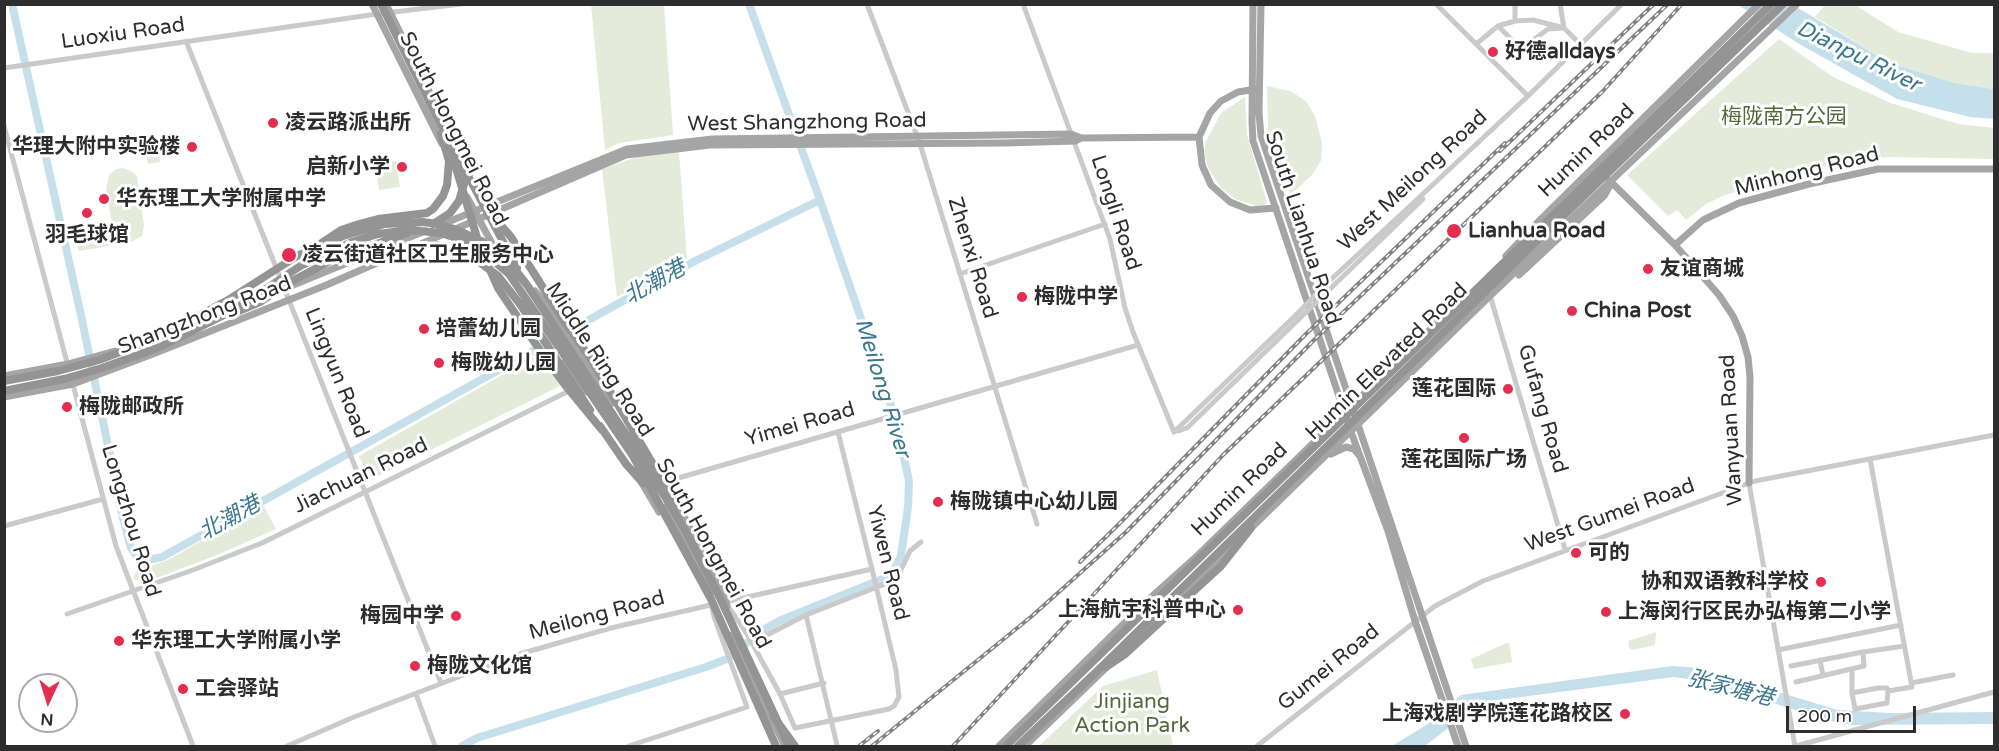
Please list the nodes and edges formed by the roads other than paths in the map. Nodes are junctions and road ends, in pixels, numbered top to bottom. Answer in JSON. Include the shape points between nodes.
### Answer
{"nodes":[{"id":1,"x":374,"y":4,"type":"edge"},
{"id":2,"x":381,"y":4,"type":"edge"},
{"id":3,"x":386,"y":4,"type":"edge"},
{"id":4,"x":461,"y":4,"type":"edge"},
{"id":5,"x":867,"y":4,"type":"edge"},
{"id":6,"x":1023,"y":4,"type":"edge"},
{"id":7,"x":1253,"y":4,"type":"edge"},
{"id":8,"x":1261,"y":4,"type":"edge"},
{"id":9,"x":1436,"y":4,"type":"edge"},
{"id":10,"x":1515,"y":4,"type":"edge"},
{"id":11,"x":1560,"y":4,"type":"edge"},
{"id":12,"x":1622,"y":4,"type":"edge"},
{"id":13,"x":1759,"y":4,"type":"edge"},
{"id":14,"x":1771,"y":4,"type":"edge"},
{"id":15,"x":1784,"y":4,"type":"edge"},
{"id":16,"x":1797,"y":5,"type":"edge"},
{"id":17,"x":390,"y":12,"type":"junction"},
{"id":18,"x":377,"y":14,"type":"junction"},
{"id":19,"x":1515,"y":21,"type":"junction"},
{"id":20,"x":1498,"y":26,"type":"junction"},
{"id":21,"x":1564,"y":28,"type":"junction"},
{"id":22,"x":186,"y":41,"type":"junction"},
{"id":23,"x":1476,"y":44,"type":"junction"},
{"id":24,"x":1581,"y":45,"type":"junction"},
{"id":25,"x":4,"y":68,"type":"edge"},
{"id":26,"x":1256,"y":89,"type":"junction"},
{"id":27,"x":1528,"y":96,"type":"junction"},
{"id":28,"x":4,"y":126,"type":"edge"},
{"id":29,"x":445,"y":135,"type":"junction"},
{"id":30,"x":1199,"y":137,"type":"junction"},
{"id":31,"x":1076,"y":138,"type":"junction"},
{"id":32,"x":919,"y":140,"type":"junction"},
{"id":33,"x":459,"y":159,"type":"junction"},
{"id":34,"x":1593,"y":168,"type":"junction"},
{"id":35,"x":1995,"y":169,"type":"edge"},
{"id":36,"x":1612,"y":182,"type":"junction"},
{"id":37,"x":1276,"y":208,"type":"junction"},
{"id":38,"x":488,"y":209,"type":"junction"},
{"id":39,"x":474,"y":211,"type":"junction"},
{"id":40,"x":478,"y":219,"type":"junction"},
{"id":41,"x":1105,"y":225,"type":"junction"},
{"id":42,"x":418,"y":245,"type":"junction"},
{"id":43,"x":1675,"y":245,"type":"junction"},
{"id":44,"x":317,"y":246,"type":"junction"},
{"id":45,"x":500,"y":260,"type":"junction"},
{"id":46,"x":960,"y":274,"type":"junction"},
{"id":47,"x":1480,"y":282,"type":"junction"},
{"id":48,"x":527,"y":285,"type":"junction"},
{"id":49,"x":284,"y":288,"type":"junction"},
{"id":50,"x":1327,"y":288,"type":"junction"},
{"id":51,"x":513,"y":294,"type":"junction"},
{"id":52,"x":1491,"y":295,"type":"junction"},
{"id":53,"x":289,"y":300,"type":"junction"},
{"id":54,"x":215,"y":320,"type":"junction"},
{"id":55,"x":562,"y":326,"type":"junction"},
{"id":56,"x":1138,"y":345,"type":"junction"},
{"id":57,"x":68,"y":364,"type":"junction"},
{"id":58,"x":4,"y":376,"type":"edge"},
{"id":59,"x":593,"y":378,"type":"junction"},
{"id":60,"x":4,"y":381,"type":"edge"},
{"id":61,"x":73,"y":384,"type":"junction"},
{"id":62,"x":579,"y":385,"type":"junction"},
{"id":63,"x":995,"y":386,"type":"junction"},
{"id":64,"x":4,"y":391,"type":"edge"},
{"id":65,"x":568,"y":392,"type":"junction"},
{"id":66,"x":581,"y":394,"type":"junction"},
{"id":67,"x":4,"y":397,"type":"edge"},
{"id":68,"x":614,"y":405,"type":"junction"},
{"id":69,"x":1351,"y":405,"type":"junction"},
{"id":70,"x":1345,"y":411,"type":"junction"},
{"id":71,"x":616,"y":417,"type":"junction"},
{"id":72,"x":1357,"y":426,"type":"junction"},
{"id":73,"x":602,"y":430,"type":"junction"},
{"id":74,"x":838,"y":432,"type":"junction"},
{"id":75,"x":1174,"y":432,"type":"junction"},
{"id":76,"x":1350,"y":432,"type":"junction"},
{"id":77,"x":1995,"y":435,"type":"edge"},
{"id":78,"x":635,"y":447,"type":"junction"},
{"id":79,"x":1359,"y":455,"type":"junction"},
{"id":80,"x":647,"y":456,"type":"junction"},
{"id":81,"x":1326,"y":456,"type":"junction"},
{"id":82,"x":1870,"y":459,"type":"junction"},
{"id":83,"x":675,"y":479,"type":"junction"},
{"id":84,"x":1749,"y":483,"type":"junction"},
{"id":85,"x":655,"y":487,"type":"junction"},
{"id":86,"x":365,"y":491,"type":"junction"},
{"id":87,"x":103,"y":499,"type":"junction"},
{"id":88,"x":683,"y":512,"type":"junction"},
{"id":89,"x":1037,"y":524,"type":"dead end"},
{"id":90,"x":4,"y":526,"type":"edge"},
{"id":91,"x":684,"y":528,"type":"junction"},
{"id":92,"x":1251,"y":528,"type":"junction"},
{"id":93,"x":921,"y":542,"type":"dead end"},
{"id":94,"x":700,"y":545,"type":"junction"},
{"id":95,"x":1565,"y":549,"type":"junction"},
{"id":96,"x":693,"y":556,"type":"junction"},
{"id":97,"x":700,"y":562,"type":"junction"},
{"id":98,"x":693,"y":568,"type":"junction"},
{"id":99,"x":872,"y":569,"type":"junction"},
{"id":100,"x":877,"y":588,"type":"junction"},
{"id":101,"x":134,"y":591,"type":"junction"},
{"id":102,"x":725,"y":602,"type":"junction"},
{"id":103,"x":714,"y":604,"type":"junction"},
{"id":104,"x":68,"y":614,"type":"dead end"},
{"id":105,"x":806,"y":615,"type":"junction"},
{"id":106,"x":1423,"y":616,"type":"junction"},
{"id":107,"x":1415,"y":621,"type":"junction"},
{"id":108,"x":1900,"y":625,"type":"junction"},
{"id":109,"x":744,"y":635,"type":"junction"},
{"id":110,"x":767,"y":635,"type":"dead end"},
{"id":111,"x":1904,"y":646,"type":"junction"},
{"id":112,"x":1778,"y":650,"type":"junction"},
{"id":113,"x":1863,"y":652,"type":"junction"},
{"id":114,"x":1820,"y":660,"type":"junction"},
{"id":115,"x":1791,"y":666,"type":"dead end"},
{"id":116,"x":1852,"y":669,"type":"junction"},
{"id":117,"x":1953,"y":675,"type":"dead end"},
{"id":118,"x":1092,"y":676,"type":"junction"},
{"id":119,"x":1823,"y":676,"type":"junction"},
{"id":120,"x":1796,"y":682,"type":"dead end"},
{"id":121,"x":441,"y":683,"type":"junction"},
{"id":122,"x":824,"y":683,"type":"junction"},
{"id":123,"x":1911,"y":683,"type":"junction"},
{"id":124,"x":1888,"y":691,"type":"junction"},
{"id":125,"x":1995,"y":692,"type":"edge"},
{"id":126,"x":1852,"y":693,"type":"junction"},
{"id":127,"x":416,"y":694,"type":"junction"},
{"id":128,"x":780,"y":694,"type":"junction"},
{"id":129,"x":774,"y":717,"type":"junction"},
{"id":130,"x":832,"y":720,"type":"junction"},
{"id":131,"x":1455,"y":725,"type":"junction"},
{"id":132,"x":837,"y":745,"type":"dead end"},
{"id":133,"x":193,"y":747,"type":"edge"},
{"id":134,"x":286,"y":747,"type":"edge"},
{"id":135,"x":435,"y":747,"type":"edge"},
{"id":136,"x":629,"y":747,"type":"edge"},
{"id":137,"x":776,"y":747,"type":"edge"},
{"id":138,"x":787,"y":747,"type":"edge"},
{"id":139,"x":794,"y":747,"type":"edge"},
{"id":140,"x":999,"y":747,"type":"edge"},
{"id":141,"x":1006,"y":747,"type":"edge"},
{"id":142,"x":1018,"y":747,"type":"edge"},
{"id":143,"x":1025,"y":747,"type":"edge"},
{"id":144,"x":1257,"y":747,"type":"edge"},
{"id":145,"x":1458,"y":747,"type":"edge"},
{"id":146,"x":1467,"y":747,"type":"edge"},
{"id":147,"x":1795,"y":747,"type":"edge"}],
"edges":[{"from":1,"to":18,"type":"main road","name":"South Hongmei Road"},
{"from":1,"to":29,"type":"highway","bridge":true},
{"from":2,"to":29,"type":"highway","bridge":true},
{"from":3,"to":17,"type":"main road","name":"South Hongmei Road"},
{"from":4,"to":17,"type":"street","name":"Luoxiu Road"},
{"from":5,"to":32,"type":"street","name":"Zhenxi Road"},
{"from":6,"to":31,"type":"street","name":"Longli Road"},
{"from":7,"to":26,"type":"main road","name":"South Lianhua Road"},
{"from":8,"to":26,"type":"main road","name":"South Lianhua Road"},
{"from":9,"to":23,"type":"street"},
{"from":10,"to":19,"type":"street"},
{"from":11,"to":21,"type":"street"},
{"from":12,"to":24,"type":"street","name":"West Meilong Road"},
{"from":13,"to":34,"type":"main road","name":"Humin Road"},
{"from":14,"to":141,"type":"highway","name":"Humin Elevated Road","bridge":true},
{"from":15,"to":118,"type":"highway","name":"Humin Elevated Road","bridge":true},
{"from":16,"to":36,"type":"main road","name":"Humin Road"},
{"from":17,"to":18,"type":"street","name":"Luoxiu Road"},
{"from":17,"to":38,"type":"main road","name":"South Hongmei Road"},
{"from":18,"to":22,"type":"street","name":"Luoxiu Road"},
{"from":18,"to":39,"type":"main road","name":"South Hongmei Road"},
{"from":19,"to":20,"type":"street"},
{"from":19,"to":21,"type":"street","via":[[1533,20]]},
{"from":20,"to":21,"type":"street","via":[[1521,49],[1548,29]]},
{"from":20,"to":23,"type":"street"},
{"from":21,"to":24,"type":"street"},
{"from":22,"to":25,"type":"street","name":"Luoxiu Road"},
{"from":22,"to":49,"type":"street","name":"Lingyun Road"},
{"from":23,"to":27,"type":"street"},
{"from":24,"to":27,"type":"street","name":"West Meilong Road"},
{"from":26,"to":30,"type":"main road","via":[[1221,101],[1210,112]]},
{"from":26,"to":37,"type":"main road","name":"South Lianhua Road","via":[[1253,141]]},
{"from":26,"to":69,"type":"main road","name":"South Lianhua Road","via":[[1261,136]]},
{"from":27,"to":50,"type":"street","name":"West Meilong Road"},
{"from":28,"to":57,"type":"street","name":"Longzhou Road"},
{"from":29,"to":33,"type":"highway","bridge":true},
{"from":29,"to":44,"type":"highway","bridge":true,"via":[[448,173],[443,196],[434,209],[359,224],[341,230]]},
{"from":29,"to":73,"type":"highway","bridge":true,"via":[[492,278],[556,374]]},
{"from":30,"to":31,"type":"main road","name":"West Shangzhong Road"},
{"from":30,"to":37,"type":"main road","via":[[1202,165],[1211,186],[1221,196],[1250,210]]},
{"from":31,"to":32,"type":"main road","name":"West Shangzhong Road"},
{"from":31,"to":41,"type":"street","name":"Longli Road"},
{"from":32,"to":38,"type":"main road","name":"West Shangzhong Road","via":[[710,145],[626,155]]},
{"from":32,"to":46,"type":"street","name":"Zhenxi Road"},
{"from":33,"to":48,"type":"highway","bridge":true},
{"from":33,"to":54,"type":"highway","bridge":true,"via":[[464,177],[462,194],[444,218],[332,260],[260,302]]},
{"from":34,"to":36,"type":"main road","name":"Wanyuan Road"},
{"from":34,"to":47,"type":"main road","name":"Humin Road"},
{"from":35,"to":43,"type":"main road","name":"Minhong Road","via":[[1878,169],[1809,184],[1739,203],[1703,220]]},
{"from":36,"to":43,"type":"main road","name":"Wanyuan Road"},
{"from":36,"to":52,"type":"main road","name":"Humin Road","via":[[1604,196],[1551,247],[1500,292]]},
{"from":37,"to":70,"type":"main road","name":"South Lianhua Road"},
{"from":38,"to":39,"type":"main road","name":"West Shangzhong Road"},
{"from":38,"to":40,"type":"main road","name":"West Shangzhong Road"},
{"from":38,"to":55,"type":"highway","via":[[511,237]]},
{"from":38,"to":55,"type":"main road","name":"South Hongmei Road","via":[[501,240]]},
{"from":39,"to":40,"type":"main road","name":"South Hongmei Road"},
{"from":39,"to":49,"type":"main road","name":"Shangzhong Road"},
{"from":40,"to":42,"type":"main road","name":"Shangzhong Road"},
{"from":40,"to":45,"type":"main road","name":"South Hongmei Road"},
{"from":41,"to":46,"type":"street"},
{"from":41,"to":56,"type":"street","name":"Longli Road"},
{"from":42,"to":51,"type":"highway","via":[[438,245],[474,258],[498,276]]},
{"from":42,"to":53,"type":"main road","name":"Shangzhong Road"},
{"from":43,"to":84,"type":"main road","name":"Wanyuan Road","via":[[1719,295],[1742,336],[1750,377]]},
{"from":44,"to":48,"type":"highway","name":"Middle Ring Road","bridge":true,"via":[[385,224],[439,224],[483,242],[513,267]]},
{"from":44,"to":60,"type":"highway","name":"Middle Ring Road","bridge":true,"via":[[157,338],[99,360]]},
{"from":45,"to":51,"type":"highway"},
{"from":45,"to":62,"type":"main road","name":"South Hongmei Road","bridge":true},
{"from":46,"to":63,"type":"street","name":"Zhenxi Road"},
{"from":47,"to":52,"type":"street","name":"Gufang Road"},
{"from":47,"to":69,"type":"main road","name":"Humin Road"},
{"from":48,"to":91,"type":"highway","name":"Middle Ring Road","bridge":true},
{"from":49,"to":53,"type":"street","name":"Lingyun Road"},
{"from":49,"to":57,"type":"main road","name":"Shangzhong Road"},
{"from":50,"to":75,"type":"street","name":"West Meilong Road","bridge":true},
{"from":50,"to":75,"type":"street","bridge":true,"via":[[1187,428]]},
{"from":51,"to":73,"type":"highway","bridge":true},
{"from":52,"to":72,"type":"main road","name":"Humin Road"},
{"from":52,"to":95,"type":"street","name":"Gufang Road"},
{"from":53,"to":61,"type":"main road","name":"Shangzhong Road"},
{"from":53,"to":86,"type":"street","name":"Lingyun Road"},
{"from":54,"to":64,"type":"highway","name":"Middle Ring Road","bridge":true,"via":[[160,347],[102,368]]},
{"from":54,"to":85,"type":"highway","name":"Middle Ring Road","bridge":true,"via":[[302,265],[352,242],[402,231],[426,231],[456,238],[482,251],[509,274]]},
{"from":55,"to":59,"type":"main road","name":"South Hongmei Road","bridge":true},
{"from":55,"to":91,"type":"highway","bridge":true,"via":[[591,359],[670,493]]},
{"from":56,"to":63,"type":"street","name":"Yimei Road"},
{"from":56,"to":75,"type":"street","name":"Longli Road"},
{"from":57,"to":58,"type":"main road","name":"Shangzhong Road"},
{"from":57,"to":61,"type":"street","name":"Longzhou Road"},
{"from":59,"to":62,"type":"street","name":"Jiachuan Road"},
{"from":59,"to":68,"type":"main road"},
{"from":59,"to":71,"type":"main road","name":"South Hongmei Road"},
{"from":61,"to":67,"type":"main road","name":"Shangzhong Road"},
{"from":61,"to":87,"type":"street","name":"Longzhou Road"},
{"from":62,"to":65,"type":"street","name":"Jiachuan Road"},
{"from":62,"to":66,"type":"main road","name":"South Hongmei Road"},
{"from":62,"to":85,"type":"main road","via":[[591,396]]},
{"from":63,"to":74,"type":"street","name":"Yimei Road"},
{"from":63,"to":89,"type":"street","name":"Zhenxi Road"},
{"from":65,"to":66,"type":"main road"},
{"from":65,"to":86,"type":"street","name":"Jiachuan Road"},
{"from":66,"to":85,"type":"main road","name":"South Hongmei Road","via":[[587,407]]},
{"from":68,"to":71,"type":"main road"},
{"from":68,"to":80,"type":"main road"},
{"from":69,"to":70,"type":"main road","name":"Humin Road"},
{"from":69,"to":72,"type":"main road","name":"South Lianhua Road"},
{"from":70,"to":76,"type":"main road","name":"South Lianhua Road"},
{"from":70,"to":140,"type":"main road","name":"Humin Road"},
{"from":71,"to":78,"type":"main road","name":"South Hongmei Road"},
{"from":72,"to":76,"type":"main road","name":"Humin Road"},
{"from":72,"to":106,"type":"main road","name":"South Lianhua Road"},
{"from":73,"to":85,"type":"highway","bridge":true,"via":[[626,464]]},
{"from":74,"to":83,"type":"street","name":"Yimei Road"},
{"from":74,"to":99,"type":"street","name":"Yiwen Road"},
{"from":76,"to":79,"type":"main road","name":"South Lianhua Road"},
{"from":76,"to":81,"type":"main road","name":"Humin Road"},
{"from":77,"to":82,"type":"street","name":"West Gumei Road"},
{"from":78,"to":80,"type":"main road"},
{"from":78,"to":85,"type":"main road","name":"South Hongmei Road"},
{"from":79,"to":81,"type":"main road","via":[[1346,447]]},
{"from":79,"to":107,"type":"main road","via":[[1388,531]]},
{"from":80,"to":85,"type":"main road"},
{"from":81,"to":92,"type":"main road","name":"Humin Road"},
{"from":82,"to":84,"type":"street","name":"West Gumei Road"},
{"from":82,"to":108,"type":"street"},
{"from":83,"to":85,"type":"street","name":"Yimei Road"},
{"from":83,"to":88,"type":"main road","via":[[682,495]]},
{"from":84,"to":95,"type":"street","name":"West Gumei Road"},
{"from":84,"to":112,"type":"street","name":"Wanyuan Road"},
{"from":85,"to":88,"type":"main road"},
{"from":85,"to":96,"type":"main road"},
{"from":85,"to":97,"type":"main road","name":"South Hongmei Road"},
{"from":85,"to":98,"type":"main road","name":"South Hongmei Road"},
{"from":85,"to":137,"type":"highway","name":"Middle Ring Road","bridge":true,"via":[[711,599]]},
{"from":86,"to":101,"type":"street","name":"Jiachuan Road","via":[[239,552]]},
{"from":86,"to":121,"type":"street","name":"Lingyun Road"},
{"from":87,"to":90,"type":"street"},
{"from":87,"to":101,"type":"street","name":"Longzhou Road"},
{"from":88,"to":94,"type":"main road"},
{"from":91,"to":129,"type":"highway","name":"Middle Ring Road","bridge":true},
{"from":92,"to":118,"type":"highway","bridge":true,"via":[[1221,566],[1124,655]]},
{"from":92,"to":143,"type":"main road","name":"Humin Road"},
{"from":93,"to":100,"type":"street","via":[[910,551],[899,574]]},
{"from":94,"to":97,"type":"main road"},
{"from":94,"to":102,"type":"main road"},
{"from":95,"to":106,"type":"street","name":"West Gumei Road","via":[[1472,585]]},
{"from":96,"to":98,"type":"main road"},
{"from":96,"to":103,"type":"main road"},
{"from":97,"to":102,"type":"main road","name":"South Hongmei Road"},
{"from":98,"to":103,"type":"main road","name":"South Hongmei Road"},
{"from":99,"to":100,"type":"street","name":"Yiwen Road"},
{"from":99,"to":102,"type":"street"},
{"from":100,"to":105,"type":"street"},
{"from":100,"to":130,"type":"street","name":"Yiwen Road","via":[[899,697],[889,709]]},
{"from":101,"to":104,"type":"street","name":"Jiachuan Road"},
{"from":101,"to":133,"type":"street","name":"Longzhou Road"},
{"from":102,"to":109,"type":"main road","name":"South Hongmei Road"},
{"from":103,"to":121,"type":"street","name":"Meilong Road","via":[[545,646]]},
{"from":103,"to":136,"type":"street","via":[[714,617],[747,707]]},
{"from":103,"to":138,"type":"main road","name":"South Hongmei Road","bridge":true},
{"from":105,"to":110,"type":"street"},
{"from":105,"to":122,"type":"street"},
{"from":106,"to":107,"type":"street","name":"Gumei Road"},
{"from":106,"to":131,"type":"main road"},
{"from":107,"to":131,"type":"main road"},
{"from":107,"to":144,"type":"street","name":"Gumei Road"},
{"from":108,"to":111,"type":"street"},
{"from":108,"to":112,"type":"street"},
{"from":109,"to":128,"type":"street"},
{"from":109,"to":139,"type":"main road","name":"South Hongmei Road","bridge":true},
{"from":111,"to":113,"type":"street"},
{"from":111,"to":123,"type":"street"},
{"from":112,"to":147,"type":"street","name":"Wanyuan Road"},
{"from":113,"to":114,"type":"street"},
{"from":113,"to":116,"type":"street","via":[[1864,666]]},
{"from":114,"to":115,"type":"street"},
{"from":114,"to":119,"type":"street"},
{"from":116,"to":119,"type":"street"},
{"from":116,"to":126,"type":"street"},
{"from":117,"to":123,"type":"street"},
{"from":118,"to":142,"type":"highway","name":"Humin Elevated Road"},
{"from":119,"to":120,"type":"street"},
{"from":121,"to":127,"type":"street","name":"Meilong Road"},
{"from":122,"to":128,"type":"street"},
{"from":122,"to":130,"type":"street"},
{"from":123,"to":124,"type":"street","via":[[1912,687]]},
{"from":124,"to":126,"type":"street","via":[[1878,688]]},
{"from":124,"to":126,"type":"street","via":[[1887,703],[1856,709]]},
{"from":125,"to":147,"type":"street"},
{"from":127,"to":134,"type":"street","name":"Meilong Road"},
{"from":127,"to":135,"type":"street"},
{"from":128,"to":130,"type":"street","via":[[795,728]]},
{"from":129,"to":138,"type":"highway","name":"Middle Ring Road","bridge":true},
{"from":129,"to":139,"type":"highway","bridge":true},
{"from":130,"to":132,"type":"street"},
{"from":131,"to":145,"type":"main road"},
{"from":131,"to":146,"type":"main road"}]}
